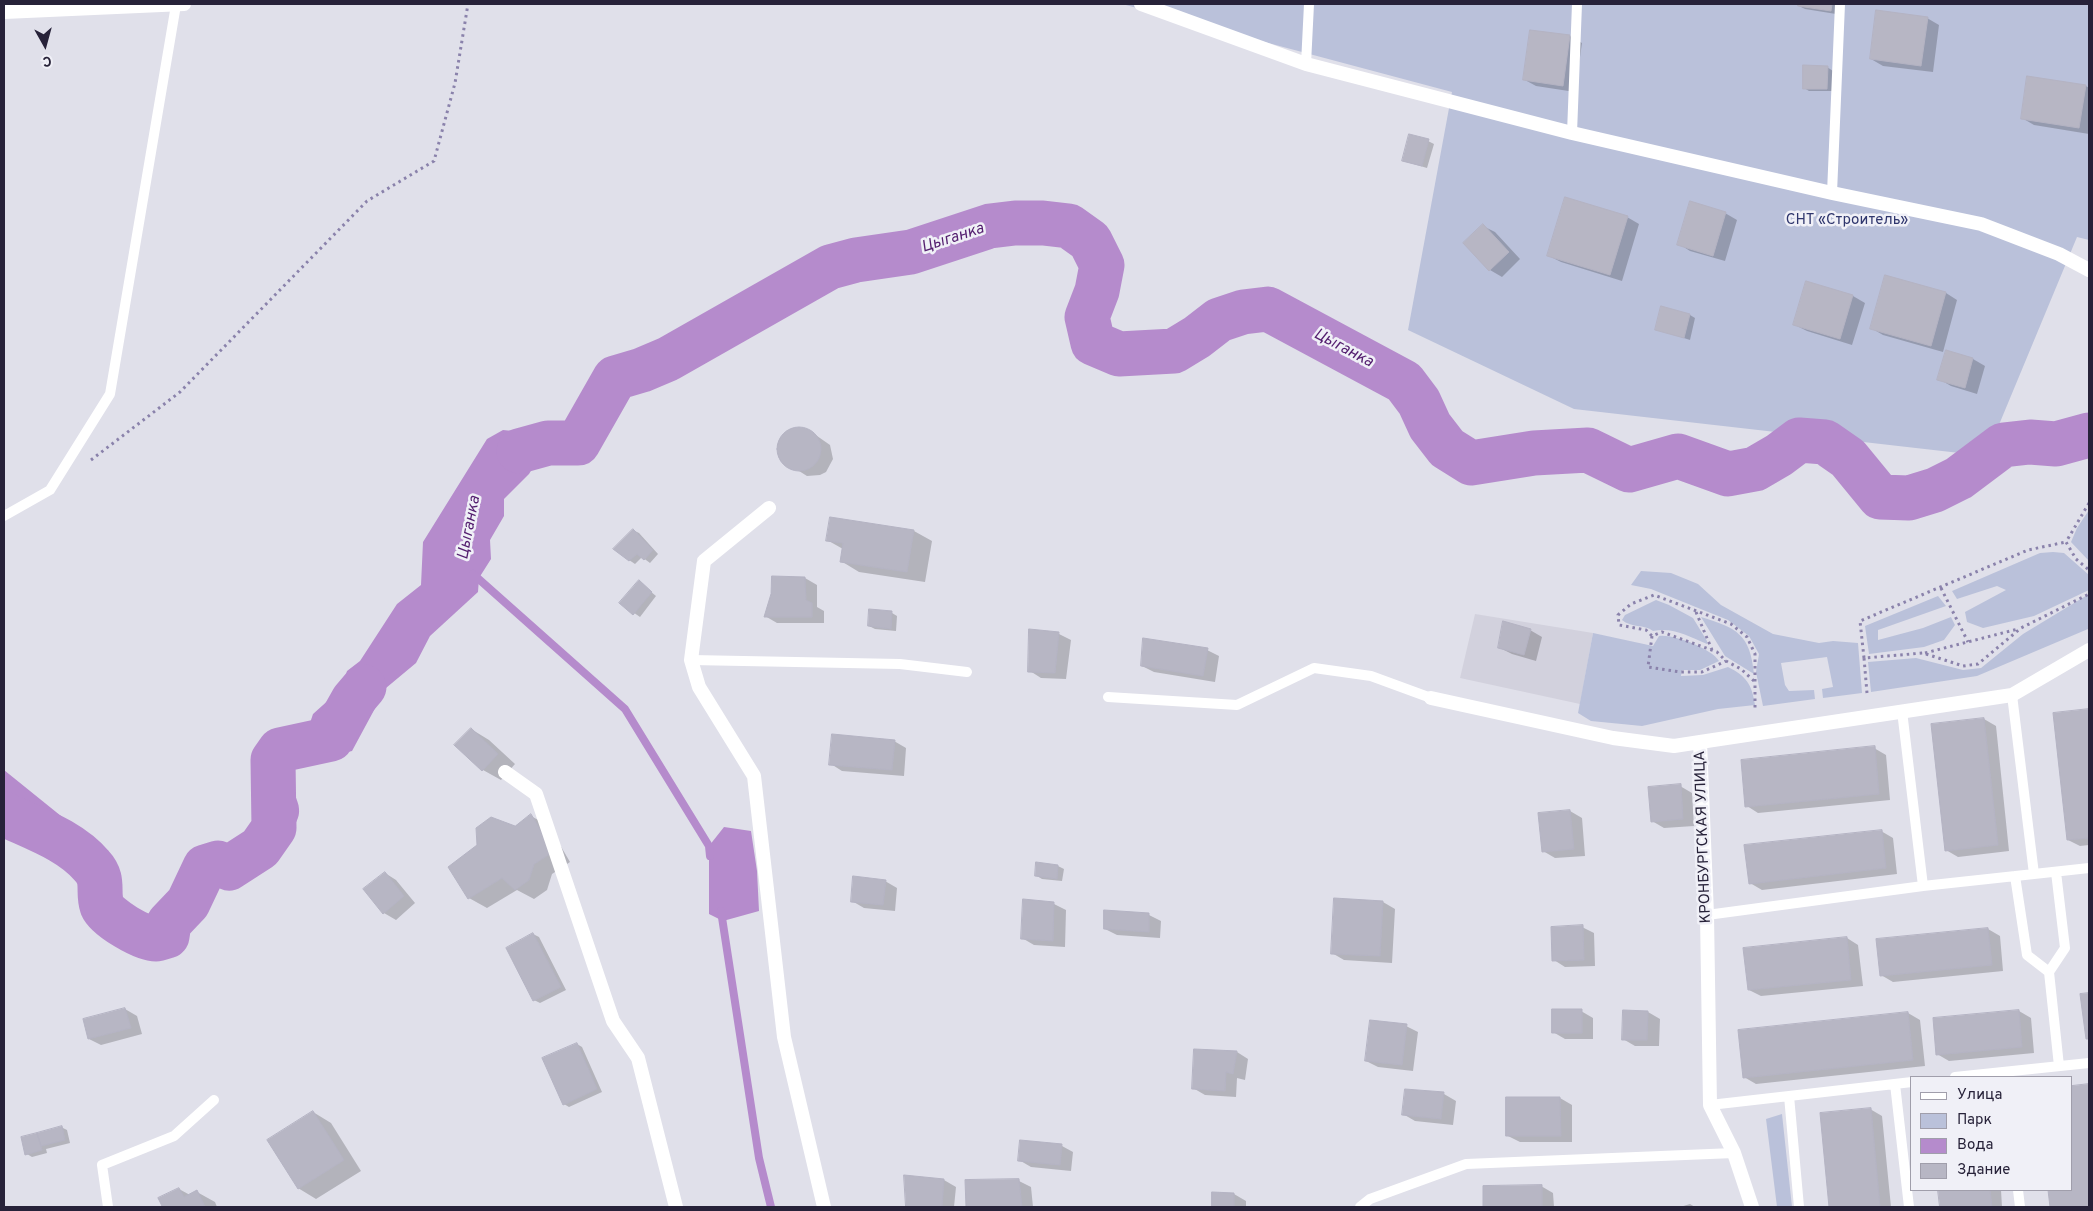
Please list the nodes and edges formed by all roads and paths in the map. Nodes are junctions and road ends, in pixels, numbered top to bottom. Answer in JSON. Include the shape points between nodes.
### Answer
{"nodes":[{"id":1,"x":180,"y":4,"type":"edge"},
{"id":2,"x":468,"y":4,"type":"edge"},
{"id":3,"x":1141,"y":4,"type":"edge"},
{"id":4,"x":1309,"y":4,"type":"edge"},
{"id":5,"x":1577,"y":4,"type":"edge"},
{"id":6,"x":1840,"y":4,"type":"edge"},
{"id":7,"x":4,"y":12,"type":"edge"},
{"id":8,"x":1306,"y":64,"type":"junction"},
{"id":9,"x":1572,"y":133,"type":"junction"},
{"id":10,"x":1832,"y":193,"type":"junction"},
{"id":11,"x":2089,"y":270,"type":"edge"},
{"id":12,"x":88,"y":462,"type":"dead end"},
{"id":13,"x":2089,"y":503,"type":"edge"},
{"id":14,"x":769,"y":508,"type":"dead end"},
{"id":15,"x":4,"y":516,"type":"edge"},
{"id":16,"x":2066,"y":542,"type":"junction"},
{"id":17,"x":2089,"y":570,"type":"edge"},
{"id":18,"x":1941,"y":588,"type":"junction"},
{"id":19,"x":2089,"y":594,"type":"edge"},
{"id":20,"x":1696,"y":612,"type":"junction"},
{"id":21,"x":2021,"y":628,"type":"junction"},
{"id":22,"x":1652,"y":636,"type":"junction"},
{"id":23,"x":1968,"y":642,"type":"junction"},
{"id":24,"x":1712,"y":650,"type":"junction"},
{"id":25,"x":2089,"y":650,"type":"edge"},
{"id":26,"x":1923,"y":654,"type":"junction"},
{"id":27,"x":1864,"y":658,"type":"junction"},
{"id":28,"x":691,"y":660,"type":"junction"},
{"id":29,"x":1726,"y":661,"type":"junction"},
{"id":30,"x":967,"y":672,"type":"dead end"},
{"id":31,"x":1754,"y":681,"type":"junction"},
{"id":32,"x":1868,"y":693,"type":"dead end"},
{"id":33,"x":2012,"y":695,"type":"junction"},
{"id":34,"x":1108,"y":697,"type":"dead end"},
{"id":35,"x":1431,"y":698,"type":"joint"},
{"id":36,"x":1756,"y":708,"type":"dead end"},
{"id":37,"x":1902,"y":711,"type":"junction"},
{"id":38,"x":1700,"y":742,"type":"junction"},
{"id":39,"x":505,"y":772,"type":"dead end"},
{"id":40,"x":2089,"y":868,"type":"edge"},
{"id":41,"x":2056,"y":872,"type":"junction"},
{"id":42,"x":2034,"y":874,"type":"junction"},
{"id":43,"x":2015,"y":876,"type":"junction"},
{"id":44,"x":1923,"y":886,"type":"junction"},
{"id":45,"x":1707,"y":915,"type":"junction"},
{"id":46,"x":2049,"y":972,"type":"junction"},
{"id":47,"x":2089,"y":1063,"type":"edge"},
{"id":48,"x":2059,"y":1066,"type":"junction"},
{"id":49,"x":2006,"y":1074,"type":"edge"},
{"id":50,"x":1972,"y":1076,"type":"edge"},
{"id":51,"x":1910,"y":1082,"type":"edge"},
{"id":52,"x":1895,"y":1084,"type":"junction"},
{"id":53,"x":1789,"y":1096,"type":"junction"},
{"id":54,"x":214,"y":1100,"type":"dead end"},
{"id":55,"x":1710,"y":1105,"type":"junction"},
{"id":56,"x":1734,"y":1154,"type":"junction"},
{"id":57,"x":2018,"y":1191,"type":"edge"},
{"id":58,"x":108,"y":1207,"type":"edge"},
{"id":59,"x":676,"y":1207,"type":"edge"},
{"id":60,"x":824,"y":1207,"type":"edge"},
{"id":61,"x":1360,"y":1207,"type":"edge"},
{"id":62,"x":1752,"y":1207,"type":"edge"},
{"id":63,"x":1799,"y":1207,"type":"edge"},
{"id":64,"x":1909,"y":1207,"type":"edge"},
{"id":65,"x":2020,"y":1207,"type":"edge"}],
"edges":[{"from":1,"to":7,"type":"street"},
{"from":1,"to":15,"type":"lane","via":[[110,394],[50,490]]},
{"from":2,"to":12,"type":"path","via":[[455,83],[434,161],[367,201],[180,392]]},
{"from":3,"to":8,"type":"street"},
{"from":4,"to":8,"type":"lane"},
{"from":5,"to":9,"type":"lane"},
{"from":6,"to":10,"type":"lane"},
{"from":8,"to":9,"type":"street"},
{"from":9,"to":10,"type":"street"},
{"from":10,"to":11,"type":"street","via":[[1981,224],[2059,254]]},
{"from":13,"to":16,"type":"path"},
{"from":14,"to":28,"type":"street","via":[[704,561]]},
{"from":16,"to":17,"type":"path","via":[[2076,559]]},
{"from":16,"to":18,"type":"path","via":[[2028,550]]},
{"from":18,"to":23,"type":"path"},
{"from":18,"to":27,"type":"path","via":[[1860,621]]},
{"from":19,"to":21,"type":"path"},
{"from":20,"to":22,"type":"path","via":[[1654,595],[1631,604],[1618,615],[1619,625],[1646,630]]},
{"from":20,"to":24,"type":"path"},
{"from":20,"to":31,"type":"path","via":[[1731,624],[1747,638],[1755,654]]},
{"from":21,"to":23,"type":"path"},
{"from":21,"to":26,"type":"path","via":[[1978,664],[1963,666]]},
{"from":22,"to":24,"type":"path","via":[[1662,632]]},
{"from":22,"to":29,"type":"path","via":[[1648,667],[1702,672]]},
{"from":23,"to":26,"type":"path"},
{"from":24,"to":29,"type":"path"},
{"from":25,"to":33,"type":"street","name":"КРОНБУРГСКАЯ УЛИЦА"},
{"from":26,"to":27,"type":"path"},
{"from":27,"to":32,"type":"path"},
{"from":28,"to":30,"type":"lane","via":[[900,664]]},
{"from":28,"to":60,"type":"street","via":[[699,687],[754,776],[784,1037]]},
{"from":29,"to":31,"type":"path"},
{"from":31,"to":36,"type":"path"},
{"from":33,"to":37,"type":"street","name":"КРОНБУРГСКАЯ УЛИЦА"},
{"from":33,"to":42,"type":"lane"},
{"from":34,"to":35,"type":"lane","via":[[1237,706],[1314,668],[1371,676]]},
{"from":35,"to":38,"type":"street","via":[[1613,738],[1674,746]]},
{"from":37,"to":38,"type":"street","name":"КРОНБУРГСКАЯ УЛИЦА"},
{"from":37,"to":44,"type":"lane"},
{"from":38,"to":45,"type":"street","name":"КРОНБУРГСКАЯ УЛИЦА"},
{"from":39,"to":59,"type":"street","via":[[536,794],[612,1021],[638,1058]]},
{"from":40,"to":41,"type":"lane"},
{"from":41,"to":42,"type":"lane"},
{"from":41,"to":46,"type":"lane","via":[[2066,948]]},
{"from":42,"to":43,"type":"lane"},
{"from":43,"to":44,"type":"lane"},
{"from":43,"to":46,"type":"lane","via":[[2027,955]]},
{"from":44,"to":45,"type":"lane"},
{"from":45,"to":55,"type":"street","name":"КРОНБУРГСКАЯ УЛИЦА"},
{"from":46,"to":48,"type":"lane"},
{"from":47,"to":48,"type":"lane"},
{"from":48,"to":49,"type":"lane"},
{"from":49,"to":50,"type":"lane"},
{"from":51,"to":52,"type":"lane"},
{"from":52,"to":53,"type":"lane"},
{"from":52,"to":64,"type":"lane"},
{"from":53,"to":55,"type":"lane"},
{"from":53,"to":63,"type":"lane"},
{"from":54,"to":58,"type":"lane","via":[[174,1136],[102,1165]]},
{"from":55,"to":56,"type":"street","name":"КРОНБУРГСКАЯ УЛИЦА"},
{"from":56,"to":61,"type":"lane","via":[[1466,1164],[1370,1199]]},
{"from":56,"to":62,"type":"street","name":"КРОНБУРГСКАЯ УЛИЦА"},
{"from":57,"to":65,"type":"lane"}]}
